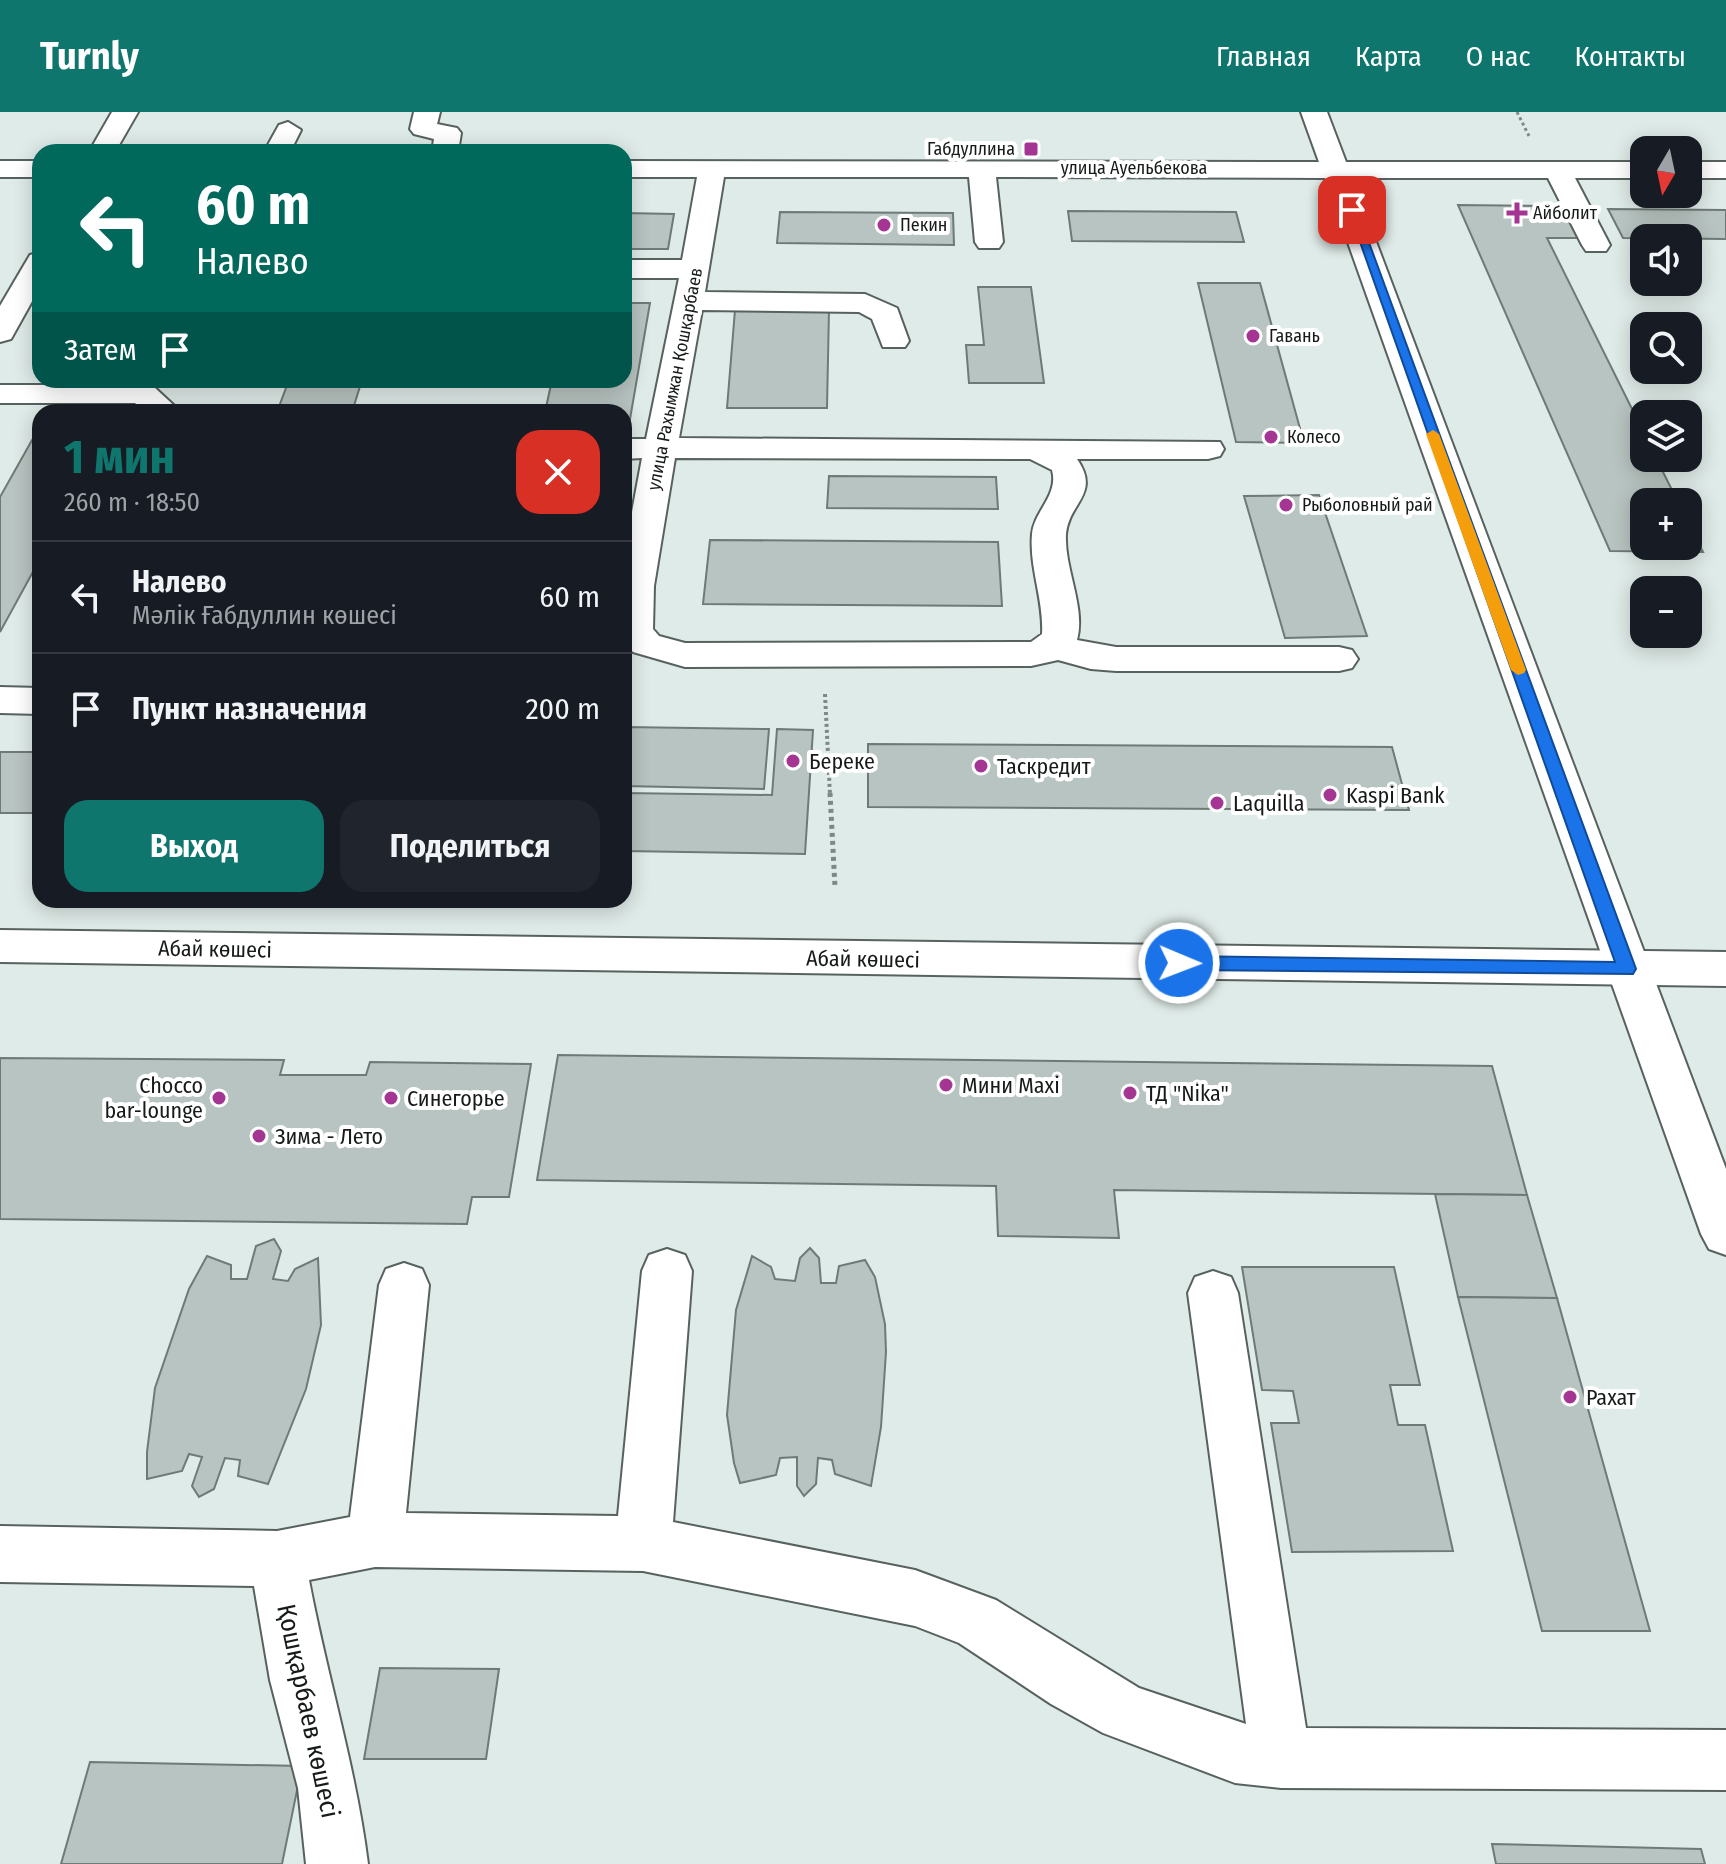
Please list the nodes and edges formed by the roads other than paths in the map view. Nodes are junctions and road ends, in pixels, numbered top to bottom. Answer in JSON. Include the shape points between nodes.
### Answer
{"nodes":[{"id":1,"x":427,"y":112,"type":"edge"},
{"id":2,"x":1314,"y":112,"type":"edge"},
{"id":3,"x":122,"y":117,"type":"edge"},
{"id":4,"x":107,"y":144,"type":"edge"},
{"id":5,"x":446,"y":144,"type":"edge"},
{"id":6,"x":982,"y":168,"type":"junction"},
{"id":7,"x":1334,"y":168,"type":"junction"},
{"id":8,"x":0,"y":169,"type":"edge"},
{"id":9,"x":32,"y":169,"type":"edge"},
{"id":10,"x":632,"y":169,"type":"edge"},
{"id":11,"x":712,"y":169,"type":"junction"},
{"id":12,"x":1557,"y":170,"type":"junction"},
{"id":13,"x":1630,"y":170,"type":"edge"},
{"id":14,"x":1702,"y":170,"type":"edge"},
{"id":15,"x":1726,"y":170,"type":"edge"},
{"id":16,"x":989,"y":242,"type":"dead end"},
{"id":17,"x":1596,"y":245,"type":"dead end"},
{"id":18,"x":632,"y":269,"type":"edge"},
{"id":19,"x":696,"y":269,"type":"junction"},
{"id":20,"x":32,"y":275,"type":"edge"},
{"id":21,"x":691,"y":301,"type":"junction"},
{"id":22,"x":0,"y":333,"type":"edge"},
{"id":23,"x":894,"y":341,"type":"dead end"},
{"id":24,"x":0,"y":394,"type":"edge"},
{"id":25,"x":155,"y":404,"type":"edge"},
{"id":26,"x":660,"y":448,"type":"junction"},
{"id":27,"x":632,"y":449,"type":"edge"},
{"id":28,"x":1032,"y":449,"type":"junction"},
{"id":29,"x":1208,"y":449,"type":"dead end"},
{"id":30,"x":632,"y":584,"type":"edge"},
{"id":31,"x":632,"y":600,"type":"edge"},
{"id":32,"x":1054,"y":646,"type":"junction"},
{"id":33,"x":1339,"y":659,"type":"dead end"},
{"id":34,"x":0,"y":946,"type":"edge"},
{"id":35,"x":1627,"y":969,"type":"junction"},
{"id":36,"x":1726,"y":969,"type":"edge"},
{"id":37,"x":1721,"y":1206,"type":"edge"},
{"id":38,"x":667,"y":1271,"type":"dead end"},
{"id":39,"x":404,"y":1285,"type":"dead end"},
{"id":40,"x":1213,"y":1293,"type":"dead end"},
{"id":41,"x":375,"y":1540,"type":"junction"},
{"id":42,"x":643,"y":1544,"type":"junction"},
{"id":43,"x":0,"y":1554,"type":"edge"},
{"id":44,"x":277,"y":1559,"type":"junction"},
{"id":45,"x":1281,"y":1758,"type":"junction"},
{"id":46,"x":1726,"y":1760,"type":"edge"},
{"id":47,"x":337,"y":1864,"type":"edge"}],
"edges":[{"from":1,"to":5,"type":"street","via":[[423,129],[448,133]]},
{"from":2,"to":7,"type":"street"},
{"from":3,"to":4,"type":"street"},
{"from":6,"to":7,"type":"street","name":"улица Ауельбекова"},
{"from":6,"to":11,"type":"street","name":"улица Ауельбекова"},
{"from":6,"to":16,"type":"street"},
{"from":7,"to":12,"type":"street","name":"улица Ауельбекова"},
{"from":7,"to":35,"type":"street"},
{"from":8,"to":9,"type":"street"},
{"from":10,"to":11,"type":"street","name":"улица Ауельбекова"},
{"from":11,"to":19,"type":"street","name":"улица Рахымжан Қошқарбаев"},
{"from":12,"to":13,"type":"street","name":"улица Ауельбекова"},
{"from":12,"to":17,"type":"street"},
{"from":14,"to":15,"type":"street"},
{"from":18,"to":19,"type":"street"},
{"from":19,"to":21,"type":"street","name":"улица Рахымжан Қошқарбаев"},
{"from":20,"to":22,"type":"street"},
{"from":21,"to":23,"type":"street","via":[[865,303],[886,314]]},
{"from":21,"to":26,"type":"street","name":"улица Рахымжан Қошқарбаев"},
{"from":24,"to":25,"type":"street","via":[[143,394]]},
{"from":26,"to":27,"type":"street"},
{"from":26,"to":28,"type":"street"},
{"from":26,"to":30,"type":"street","name":"улица Рахымжан Қошқарбаев"},
{"from":28,"to":29,"type":"street"},
{"from":28,"to":32,"type":"street","via":[[1061,461],[1071,477],[1049,533],[1061,630]]},
{"from":31,"to":32,"type":"street","name":"улица Рахымжан Қошқарбаев","via":[[635,631],[646,644],[685,655],[1031,654]]},
{"from":32,"to":33,"type":"street","via":[[1116,659]]},
{"from":34,"to":35,"type":"street","name":"Абай көшесі"},
{"from":35,"to":36,"type":"street","name":"Абай көшесі"},
{"from":35,"to":37,"type":"street"},
{"from":38,"to":42,"type":"street"},
{"from":39,"to":41,"type":"street"},
{"from":40,"to":45,"type":"street"},
{"from":41,"to":42,"type":"street"},
{"from":41,"to":44,"type":"street"},
{"from":42,"to":45,"type":"street","via":[[915,1598],[976,1620],[1124,1712],[1235,1753]]},
{"from":43,"to":44,"type":"street"},
{"from":44,"to":47,"type":"street","name":"Қошқарбаев көшесі","via":[[299,1680],[328,1788]]},
{"from":45,"to":46,"type":"street"}]}
